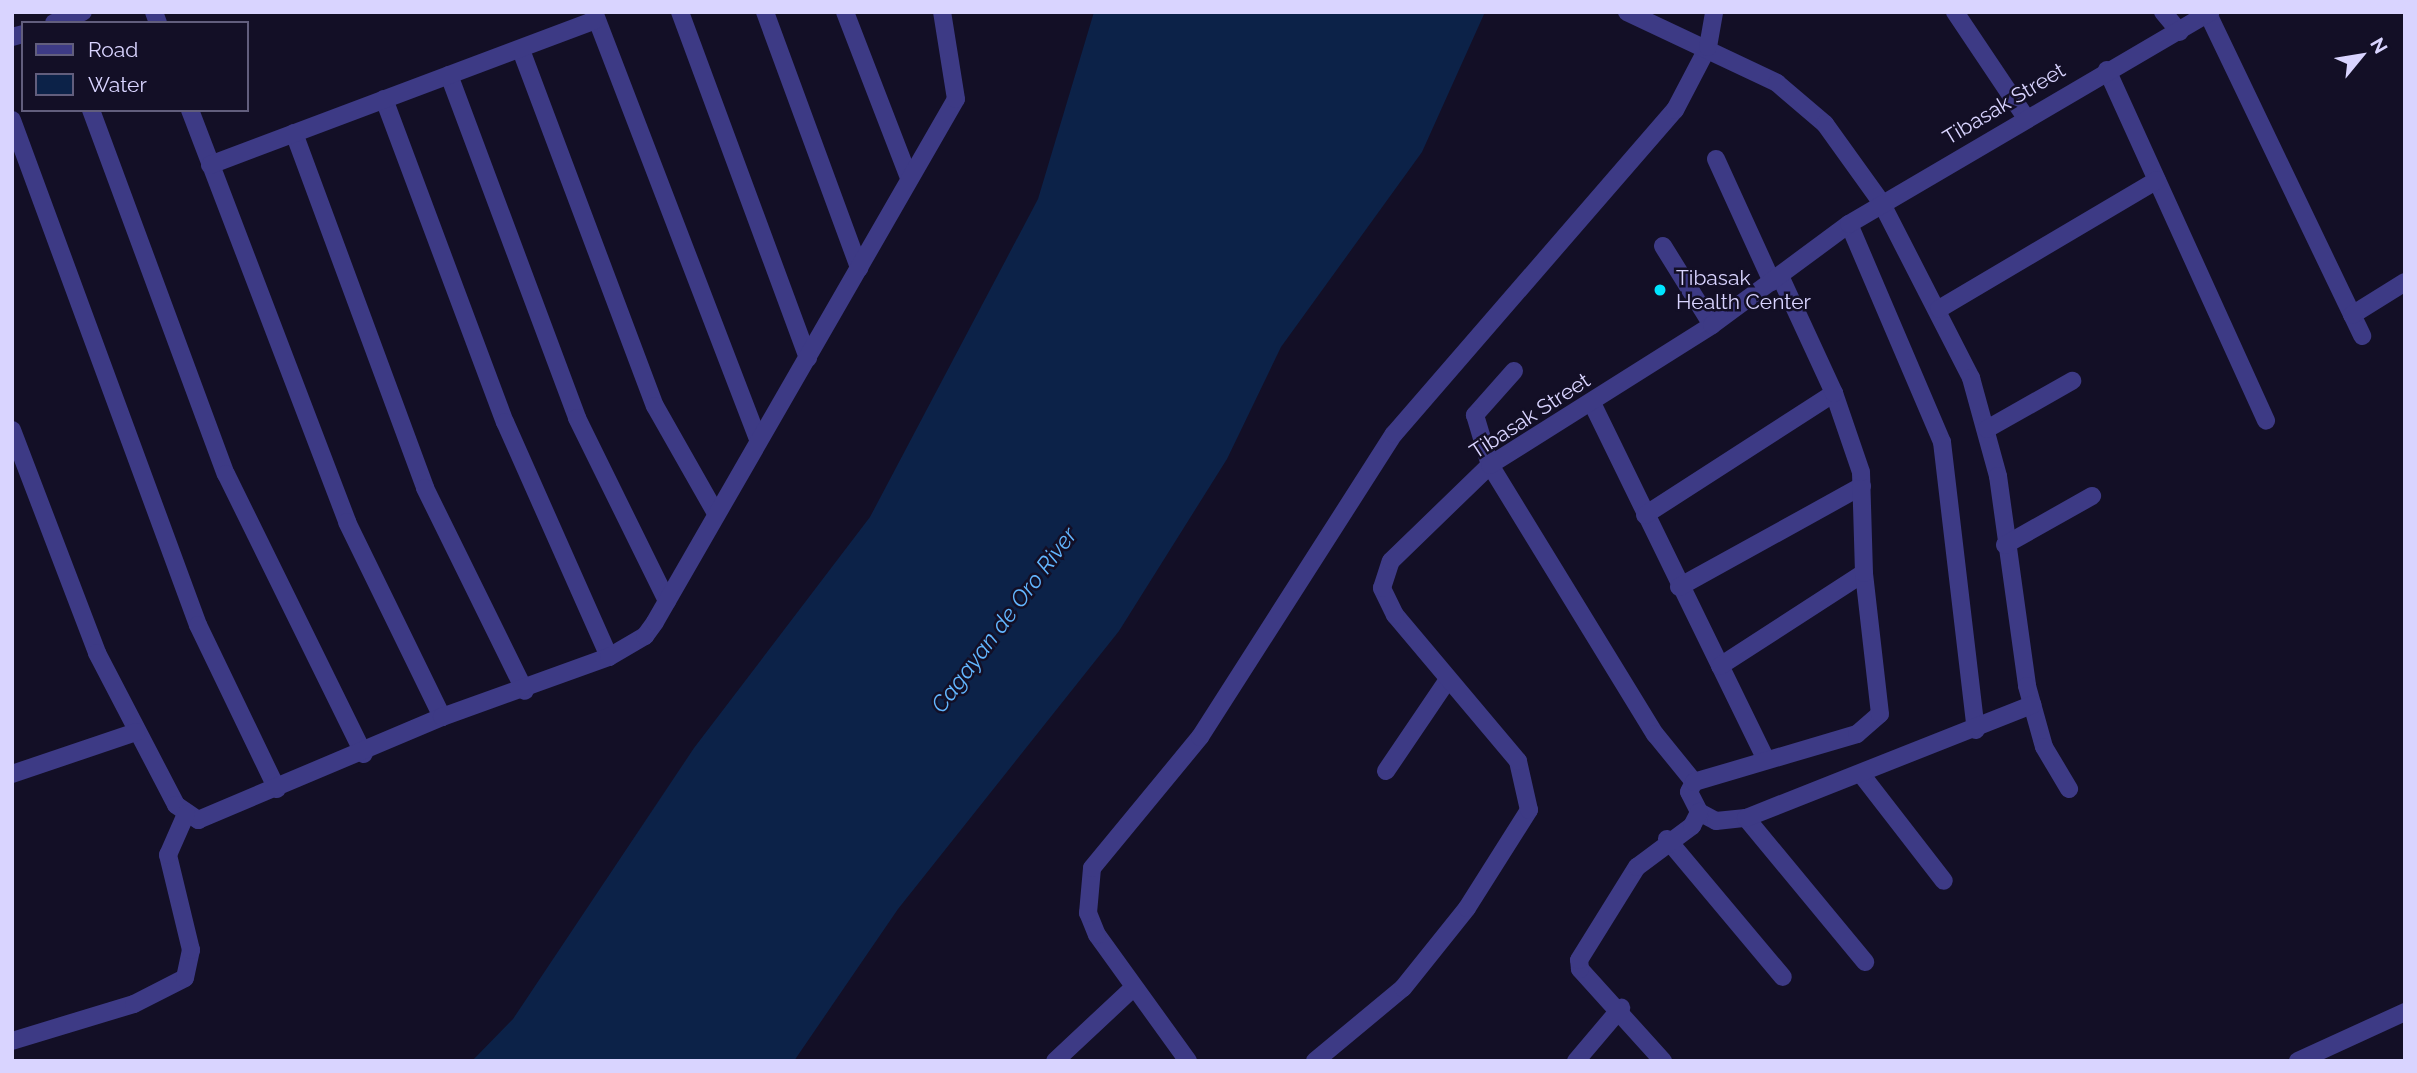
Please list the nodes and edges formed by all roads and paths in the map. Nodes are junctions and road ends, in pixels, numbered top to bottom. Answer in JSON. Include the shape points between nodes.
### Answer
{"nodes":[{"id":1,"x":83,"y":12,"type":"edge"},
{"id":2,"x":680,"y":12,"type":"edge"},
{"id":3,"x":765,"y":12,"type":"edge"},
{"id":4,"x":845,"y":12,"type":"edge"},
{"id":5,"x":942,"y":12,"type":"edge"},
{"id":6,"x":1627,"y":12,"type":"edge"},
{"id":7,"x":1714,"y":12,"type":"edge"},
{"id":8,"x":1955,"y":12,"type":"edge"},
{"id":9,"x":2163,"y":12,"type":"edge"},
{"id":10,"x":2209,"y":13,"type":"edge"},
{"id":11,"x":595,"y":16,"type":"edge"},
{"id":12,"x":57,"y":20,"type":"edge"},
{"id":13,"x":2180,"y":32,"type":"junction"},
{"id":14,"x":1708,"y":47,"type":"junction"},
{"id":15,"x":521,"y":50,"type":"junction"},
{"id":16,"x":2106,"y":70,"type":"junction"},
{"id":17,"x":449,"y":75,"type":"junction"},
{"id":18,"x":384,"y":99,"type":"junction"},
{"id":19,"x":92,"y":112,"type":"edge"},
{"id":20,"x":191,"y":112,"type":"edge"},
{"id":21,"x":2026,"y":118,"type":"junction"},
{"id":22,"x":12,"y":120,"type":"edge"},
{"id":23,"x":294,"y":134,"type":"junction"},
{"id":24,"x":1716,"y":159,"type":"dead end"},
{"id":25,"x":210,"y":165,"type":"junction"},
{"id":26,"x":909,"y":178,"type":"junction"},
{"id":27,"x":2157,"y":180,"type":"junction"},
{"id":28,"x":1881,"y":202,"type":"junction"},
{"id":29,"x":1849,"y":224,"type":"junction"},
{"id":30,"x":1663,"y":246,"type":"dead end"},
{"id":31,"x":859,"y":268,"type":"junction"},
{"id":32,"x":1776,"y":279,"type":"junction"},
{"id":33,"x":2405,"y":282,"type":"edge"},
{"id":34,"x":1939,"y":309,"type":"junction"},
{"id":35,"x":2352,"y":315,"type":"junction"},
{"id":36,"x":1712,"y":325,"type":"junction"},
{"id":37,"x":2362,"y":336,"type":"dead end"},
{"id":38,"x":808,"y":358,"type":"junction"},
{"id":39,"x":1514,"y":371,"type":"dead end"},
{"id":40,"x":2072,"y":381,"type":"dead end"},
{"id":41,"x":1834,"y":393,"type":"junction"},
{"id":42,"x":1592,"y":403,"type":"junction"},
{"id":43,"x":2266,"y":421,"type":"dead end"},
{"id":44,"x":1987,"y":429,"type":"junction"},
{"id":45,"x":13,"y":435,"type":"edge"},
{"id":46,"x":758,"y":439,"type":"junction"},
{"id":47,"x":1490,"y":465,"type":"junction"},
{"id":48,"x":1862,"y":486,"type":"junction"},
{"id":49,"x":2092,"y":496,"type":"dead end"},
{"id":50,"x":714,"y":510,"type":"junction"},
{"id":51,"x":1645,"y":515,"type":"junction"},
{"id":52,"x":2005,"y":545,"type":"junction"},
{"id":53,"x":1864,"y":573,"type":"junction"},
{"id":54,"x":1679,"y":587,"type":"junction"},
{"id":55,"x":667,"y":601,"type":"junction"},
{"id":56,"x":609,"y":657,"type":"junction"},
{"id":57,"x":1720,"y":666,"type":"junction"},
{"id":58,"x":1447,"y":681,"type":"junction"},
{"id":59,"x":525,"y":691,"type":"junction"},
{"id":60,"x":2032,"y":705,"type":"junction"},
{"id":61,"x":442,"y":717,"type":"junction"},
{"id":62,"x":1976,"y":730,"type":"junction"},
{"id":63,"x":136,"y":732,"type":"junction"},
{"id":64,"x":364,"y":754,"type":"junction"},
{"id":65,"x":1765,"y":758,"type":"junction"},
{"id":66,"x":1387,"y":771,"type":"dead end"},
{"id":67,"x":12,"y":774,"type":"edge"},
{"id":68,"x":1861,"y":774,"type":"junction"},
{"id":69,"x":1694,"y":782,"type":"junction"},
{"id":70,"x":277,"y":789,"type":"junction"},
{"id":71,"x":2069,"y":789,"type":"dead end"},
{"id":72,"x":1699,"y":812,"type":"junction"},
{"id":73,"x":186,"y":814,"type":"junction"},
{"id":74,"x":1746,"y":818,"type":"junction"},
{"id":75,"x":1667,"y":839,"type":"junction"},
{"id":76,"x":1944,"y":881,"type":"dead end"},
{"id":77,"x":1865,"y":962,"type":"dead end"},
{"id":78,"x":1783,"y":977,"type":"dead end"},
{"id":79,"x":1132,"y":989,"type":"junction"},
{"id":80,"x":1621,"y":1008,"type":"junction"},
{"id":81,"x":2405,"y":1012,"type":"edge"},
{"id":82,"x":12,"y":1041,"type":"edge"},
{"id":83,"x":1055,"y":1061,"type":"edge"},
{"id":84,"x":1188,"y":1061,"type":"edge"},
{"id":85,"x":1315,"y":1061,"type":"edge"},
{"id":86,"x":1576,"y":1061,"type":"edge"},
{"id":87,"x":1663,"y":1061,"type":"edge"},
{"id":88,"x":2298,"y":1061,"type":"edge"}],
"edges":[{"from":1,"to":12,"type":"street"},
{"from":2,"to":38,"type":"street"},
{"from":3,"to":31,"type":"street"},
{"from":4,"to":26,"type":"street"},
{"from":5,"to":26,"type":"street","via":[[956,99]]},
{"from":6,"to":14,"type":"street"},
{"from":7,"to":14,"type":"street"},
{"from":8,"to":21,"type":"street"},
{"from":9,"to":13,"type":"street"},
{"from":10,"to":13,"type":"street","name":"Tibasak Street"},
{"from":10,"to":35,"type":"street"},
{"from":11,"to":15,"type":"street"},
{"from":11,"to":46,"type":"street"},
{"from":13,"to":16,"type":"street","name":"Tibasak Street"},
{"from":14,"to":28,"type":"street","via":[[1801,102]]},
{"from":14,"to":79,"type":"street","via":[[1675,110],[1394,434],[1200,737],[1109,841],[1092,868],[1088,913]]},
{"from":15,"to":17,"type":"street"},
{"from":15,"to":50,"type":"street","via":[[655,406]]},
{"from":16,"to":21,"type":"street","name":"Tibasak Street"},
{"from":16,"to":27,"type":"street"},
{"from":17,"to":18,"type":"street"},
{"from":17,"to":55,"type":"street","via":[[576,418]]},
{"from":18,"to":23,"type":"street"},
{"from":18,"to":56,"type":"street","via":[[505,422]]},
{"from":19,"to":64,"type":"street","via":[[226,474]]},
{"from":20,"to":25,"type":"street"},
{"from":21,"to":28,"type":"street","name":"Tibasak Street"},
{"from":22,"to":70,"type":"street","via":[[198,625]]},
{"from":23,"to":25,"type":"street"},
{"from":23,"to":59,"type":"street","via":[[425,488]]},
{"from":24,"to":32,"type":"street"},
{"from":25,"to":61,"type":"street","via":[[346,522]]},
{"from":26,"to":31,"type":"street"},
{"from":27,"to":34,"type":"street"},
{"from":27,"to":43,"type":"street"},
{"from":28,"to":29,"type":"street","name":"Tibasak Street"},
{"from":28,"to":34,"type":"street"},
{"from":29,"to":32,"type":"street","name":"Tibasak Street"},
{"from":29,"to":62,"type":"street","via":[[1942,442]]},
{"from":30,"to":36,"type":"street"},
{"from":31,"to":38,"type":"street"},
{"from":32,"to":36,"type":"street","name":"Tibasak Street"},
{"from":32,"to":41,"type":"street"},
{"from":33,"to":35,"type":"street"},
{"from":34,"to":44,"type":"street"},
{"from":35,"to":37,"type":"street"},
{"from":36,"to":42,"type":"street","name":"Tibasak Street"},
{"from":38,"to":46,"type":"street"},
{"from":39,"to":47,"type":"street","via":[[1475,415]]},
{"from":40,"to":44,"type":"street"},
{"from":41,"to":48,"type":"street"},
{"from":41,"to":51,"type":"street"},
{"from":42,"to":47,"type":"street","name":"Tibasak Street"},
{"from":42,"to":51,"type":"street"},
{"from":44,"to":52,"type":"street"},
{"from":45,"to":63,"type":"street","via":[[97,653]]},
{"from":46,"to":50,"type":"street"},
{"from":47,"to":58,"type":"street","name":"Tibasak Street","via":[[1442,506],[1382,575],[1395,614]]},
{"from":47,"to":69,"type":"street","via":[[1655,734]]},
{"from":48,"to":53,"type":"street"},
{"from":48,"to":54,"type":"street"},
{"from":49,"to":52,"type":"street"},
{"from":50,"to":55,"type":"street"},
{"from":51,"to":54,"type":"street"},
{"from":52,"to":60,"type":"street"},
{"from":53,"to":57,"type":"street"},
{"from":53,"to":65,"type":"street","via":[[1880,714],[1875,725]]},
{"from":54,"to":57,"type":"street"},
{"from":55,"to":56,"type":"street","via":[[645,636]]},
{"from":56,"to":59,"type":"street"},
{"from":57,"to":65,"type":"street"},
{"from":58,"to":66,"type":"street"},
{"from":58,"to":85,"type":"street","name":"Tibasak Street","via":[[1518,761],[1530,810],[1467,908],[1403,988]]},
{"from":59,"to":61,"type":"street"},
{"from":60,"to":62,"type":"street"},
{"from":60,"to":71,"type":"street","via":[[2054,769]]},
{"from":61,"to":64,"type":"street"},
{"from":62,"to":68,"type":"street"},
{"from":63,"to":67,"type":"street"},
{"from":63,"to":73,"type":"street"},
{"from":64,"to":70,"type":"street"},
{"from":65,"to":69,"type":"street"},
{"from":68,"to":74,"type":"street"},
{"from":68,"to":76,"type":"street"},
{"from":69,"to":72,"type":"street","via":[[1689,793]]},
{"from":70,"to":73,"type":"street","via":[[198,820]]},
{"from":72,"to":74,"type":"street","via":[[1716,821]]},
{"from":72,"to":75,"type":"street","via":[[1692,826]]},
{"from":73,"to":82,"type":"street","via":[[168,855],[191,950],[185,978],[134,1004]]},
{"from":74,"to":77,"type":"street"},
{"from":75,"to":78,"type":"street"},
{"from":75,"to":80,"type":"street","via":[[1637,867],[1579,960],[1580,969]]},
{"from":79,"to":83,"type":"street"},
{"from":79,"to":84,"type":"street"},
{"from":80,"to":86,"type":"street"},
{"from":80,"to":87,"type":"street"},
{"from":81,"to":88,"type":"street"}]}
